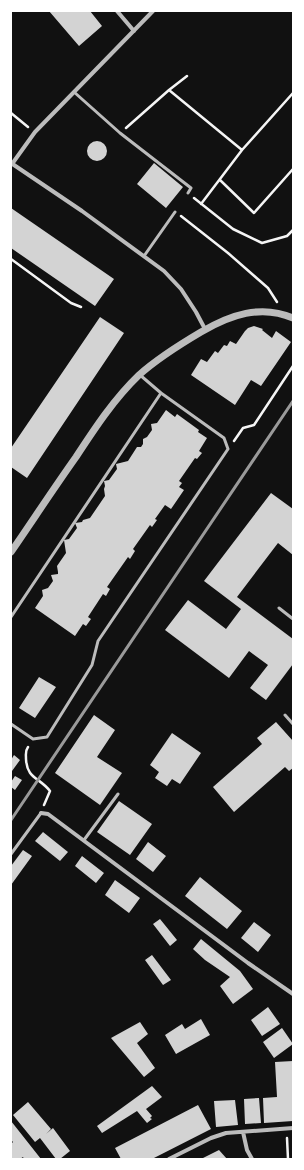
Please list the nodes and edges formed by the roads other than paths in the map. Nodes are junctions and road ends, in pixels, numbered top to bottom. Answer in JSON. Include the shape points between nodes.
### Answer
{"nodes":[{"id":1,"x":117,"y":11,"type":"edge"},
{"id":2,"x":153,"y":11,"type":"edge"},
{"id":3,"x":134,"y":31,"type":"junction"},
{"id":4,"x":74,"y":92,"type":"junction"},
{"id":5,"x":12,"y":164,"type":"edge"},
{"id":6,"x":188,"y":193,"type":"road end"},
{"id":7,"x":175,"y":212,"type":"road end"},
{"id":8,"x":144,"y":256,"type":"junction"},
{"id":9,"x":293,"y":318,"type":"edge"},
{"id":10,"x":205,"y":329,"type":"junction"},
{"id":11,"x":140,"y":375,"type":"junction"},
{"id":12,"x":161,"y":393,"type":"junction"},
{"id":13,"x":11,"y":552,"type":"edge"},
{"id":14,"x":279,"y":608,"type":"dead end"},
{"id":15,"x":11,"y":617,"type":"edge"},
{"id":16,"x":293,"y":619,"type":"edge"},
{"id":17,"x":285,"y":715,"type":"dead end"},
{"id":18,"x":11,"y":724,"type":"edge"},
{"id":19,"x":293,"y":724,"type":"edge"},
{"id":20,"x":118,"y":794,"type":"dead end"},
{"id":21,"x":41,"y":813,"type":"joint"},
{"id":22,"x":84,"y":840,"type":"junction"},
{"id":23,"x":11,"y":854,"type":"edge"},
{"id":24,"x":293,"y":994,"type":"edge"},
{"id":25,"x":293,"y":1128,"type":"edge"},
{"id":26,"x":243,"y":1132,"type":"junction"},
{"id":27,"x":169,"y":1159,"type":"edge"},
{"id":28,"x":252,"y":1159,"type":"edge"}],
"edges":[{"from":1,"to":3,"type":"street"},
{"from":2,"to":3,"type":"street"},
{"from":3,"to":4,"type":"street"},
{"from":4,"to":5,"type":"street","via":[[35,132]]},
{"from":4,"to":6,"type":"lane","via":[[120,133],[191,188]]},
{"from":5,"to":8,"type":"street"},
{"from":7,"to":8,"type":"lane"},
{"from":8,"to":10,"type":"street","via":[[164,271],[181,289]]},
{"from":9,"to":10,"type":"street","via":[[284,314],[258,311],[232,316]]},
{"from":10,"to":11,"type":"street","via":[[180,344]]},
{"from":11,"to":12,"type":"lane"},
{"from":11,"to":13,"type":"street","via":[[105,415]]},
{"from":12,"to":15,"type":"lane"},
{"from":12,"to":18,"type":"lane","via":[[224,438],[228,449],[98,641],[92,666],[47,737],[33,739]]},
{"from":14,"to":16,"type":"lane"},
{"from":17,"to":19,"type":"lane"},
{"from":20,"to":22,"type":"lane"},
{"from":21,"to":22,"type":"street","via":[[48,814]]},
{"from":21,"to":23,"type":"lane"},
{"from":22,"to":24,"type":"street"},
{"from":25,"to":26,"type":"street"},
{"from":26,"to":27,"type":"street","via":[[219,1135]]},
{"from":26,"to":28,"type":"street"}]}
